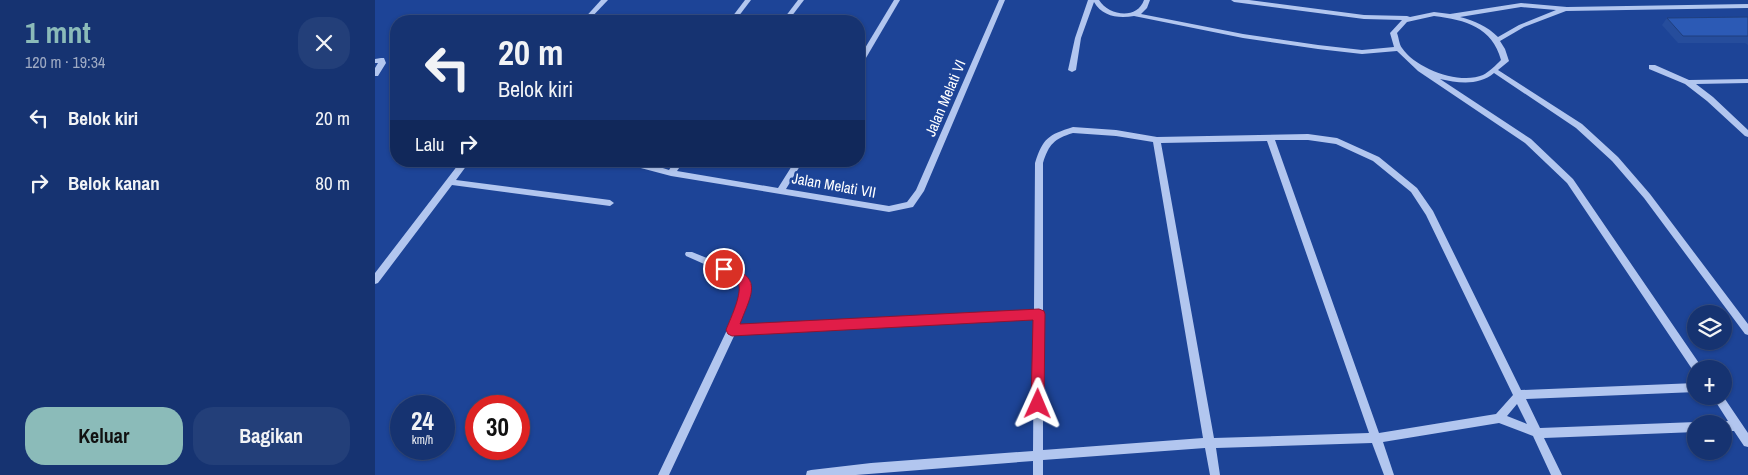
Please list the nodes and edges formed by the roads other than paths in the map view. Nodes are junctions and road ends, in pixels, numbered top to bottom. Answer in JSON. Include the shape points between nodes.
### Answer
{"nodes":[{"id":1,"x":605,"y":0,"type":"edge"},
{"id":2,"x":748,"y":0,"type":"edge"},
{"id":3,"x":801,"y":0,"type":"edge"},
{"id":4,"x":897,"y":0,"type":"edge"},
{"id":5,"x":1002,"y":0,"type":"edge"},
{"id":6,"x":1091,"y":0,"type":"edge"},
{"id":7,"x":1096,"y":0,"type":"edge"},
{"id":8,"x":1147,"y":0,"type":"edge"},
{"id":9,"x":1234,"y":0,"type":"edge"},
{"id":10,"x":1519,"y":2,"type":"edge"},
{"id":11,"x":1543,"y":3,"type":"edge"},
{"id":12,"x":1748,"y":6,"type":"edge"},
{"id":13,"x":1567,"y":9,"type":"junction"},
{"id":14,"x":1133,"y":14,"type":"junction"},
{"id":15,"x":1552,"y":14,"type":"junction"},
{"id":16,"x":591,"y":15,"type":"edge"},
{"id":17,"x":737,"y":15,"type":"edge"},
{"id":18,"x":790,"y":15,"type":"edge"},
{"id":19,"x":1451,"y":16,"type":"junction"},
{"id":20,"x":1408,"y":18,"type":"junction"},
{"id":21,"x":1537,"y":19,"type":"junction"},
{"id":22,"x":1498,"y":40,"type":"junction"},
{"id":23,"x":1397,"y":49,"type":"junction"},
{"id":24,"x":865,"y":53,"type":"edge"},
{"id":25,"x":375,"y":61,"type":"edge"},
{"id":26,"x":1652,"y":67,"type":"dead end"},
{"id":27,"x":1421,"y":69,"type":"junction"},
{"id":28,"x":1073,"y":70,"type":"dead end"},
{"id":29,"x":1497,"y":72,"type":"junction"},
{"id":30,"x":375,"y":74,"type":"edge"},
{"id":31,"x":1748,"y":81,"type":"edge"},
{"id":32,"x":1688,"y":82,"type":"junction"},
{"id":33,"x":1748,"y":134,"type":"edge"},
{"id":34,"x":1270,"y":137,"type":"junction"},
{"id":35,"x":1157,"y":140,"type":"junction"},
{"id":36,"x":460,"y":167,"type":"edge"},
{"id":37,"x":644,"y":167,"type":"edge"},
{"id":38,"x":676,"y":167,"type":"edge"},
{"id":39,"x":795,"y":167,"type":"edge"},
{"id":40,"x":671,"y":173,"type":"junction"},
{"id":41,"x":449,"y":182,"type":"junction"},
{"id":42,"x":781,"y":190,"type":"junction"},
{"id":43,"x":609,"y":203,"type":"dead end"},
{"id":44,"x":910,"y":205,"type":"joint"},
{"id":45,"x":689,"y":254,"type":"dead end"},
{"id":46,"x":375,"y":280,"type":"edge"},
{"id":47,"x":1039,"y":314,"type":"junction"},
{"id":48,"x":732,"y":330,"type":"junction"},
{"id":49,"x":1748,"y":331,"type":"edge"},
{"id":50,"x":1692,"y":360,"type":"edge"},
{"id":51,"x":1687,"y":387,"type":"edge"},
{"id":52,"x":1519,"y":394,"type":"junction"},
{"id":53,"x":1723,"y":405,"type":"edge"},
{"id":54,"x":1499,"y":418,"type":"junction"},
{"id":55,"x":1732,"y":426,"type":"edge"},
{"id":56,"x":1738,"y":426,"type":"junction"},
{"id":57,"x":1687,"y":427,"type":"edge"},
{"id":58,"x":1537,"y":433,"type":"junction"},
{"id":59,"x":1377,"y":438,"type":"junction"},
{"id":60,"x":1748,"y":442,"type":"edge"},
{"id":61,"x":1209,"y":443,"type":"junction"},
{"id":62,"x":1037,"y":457,"type":"junction"},
{"id":63,"x":871,"y":472,"type":"edge"},
{"id":64,"x":663,"y":475,"type":"edge"},
{"id":65,"x":811,"y":475,"type":"edge"},
{"id":66,"x":1038,"y":475,"type":"edge"},
{"id":67,"x":1215,"y":475,"type":"edge"},
{"id":68,"x":1389,"y":475,"type":"edge"},
{"id":69,"x":1557,"y":475,"type":"edge"}],
"edges":[{"from":1,"to":16,"type":"street"},
{"from":2,"to":17,"type":"street"},
{"from":3,"to":18,"type":"street"},
{"from":4,"to":24,"type":"street"},
{"from":5,"to":44,"type":"street","name":"Jalan Melati VI","via":[[920,191]]},
{"from":6,"to":7,"type":"street"},
{"from":6,"to":28,"type":"street","via":[[1078,38]]},
{"from":7,"to":14,"type":"street","via":[[1097,5],[1108,13]]},
{"from":8,"to":14,"type":"street","via":[[1145,7]]},
{"from":9,"to":20,"type":"street","via":[[1364,17]]},
{"from":10,"to":11,"type":"street"},
{"from":10,"to":19,"type":"street"},
{"from":10,"to":21,"type":"street"},
{"from":11,"to":13,"type":"street"},
{"from":11,"to":15,"type":"street"},
{"from":12,"to":13,"type":"street"},
{"from":13,"to":15,"type":"street"},
{"from":14,"to":23,"type":"street","via":[[1318,47],[1361,52]]},
{"from":15,"to":21,"type":"street"},
{"from":19,"to":20,"type":"street","via":[[1434,14]]},
{"from":19,"to":22,"type":"street","via":[[1480,26]]},
{"from":20,"to":23,"type":"street","via":[[1394,31]]},
{"from":21,"to":22,"type":"street"},
{"from":22,"to":29,"type":"street","via":[[1505,61]]},
{"from":23,"to":27,"type":"street"},
{"from":25,"to":30,"type":"street","via":[[381,60],[382,63]]},
{"from":26,"to":32,"type":"street"},
{"from":27,"to":29,"type":"street","via":[[1454,80],[1486,78]]},
{"from":27,"to":50,"type":"street","via":[[1528,141],[1569,181]]},
{"from":29,"to":49,"type":"street","via":[[1579,126],[1615,159],[1647,196]]},
{"from":31,"to":32,"type":"street"},
{"from":32,"to":33,"type":"street"},
{"from":34,"to":35,"type":"street"},
{"from":34,"to":52,"type":"street","via":[[1337,141],[1376,160],[1414,190],[1430,213]]},
{"from":34,"to":59,"type":"street"},
{"from":35,"to":47,"type":"street","via":[[1073,130],[1056,136],[1044,148],[1039,163]]},
{"from":35,"to":61,"type":"street"},
{"from":36,"to":41,"type":"street"},
{"from":37,"to":40,"type":"street","name":"Jalan Melati VII"},
{"from":38,"to":40,"type":"street"},
{"from":39,"to":42,"type":"street"},
{"from":40,"to":42,"type":"street","name":"Jalan Melati VII"},
{"from":41,"to":43,"type":"street"},
{"from":41,"to":46,"type":"street"},
{"from":42,"to":44,"type":"street","name":"Jalan Melati VII","via":[[889,209]]},
{"from":45,"to":48,"type":"street","via":[[741,276],[746,282],[746,292]]},
{"from":47,"to":48,"type":"street"},
{"from":47,"to":62,"type":"street"},
{"from":48,"to":64,"type":"street"},
{"from":51,"to":52,"type":"street"},
{"from":52,"to":54,"type":"street"},
{"from":52,"to":58,"type":"street"},
{"from":53,"to":56,"type":"street"},
{"from":54,"to":58,"type":"street"},
{"from":54,"to":59,"type":"street"},
{"from":55,"to":56,"type":"street"},
{"from":56,"to":60,"type":"street"},
{"from":57,"to":58,"type":"street"},
{"from":58,"to":69,"type":"street"},
{"from":59,"to":61,"type":"street"},
{"from":59,"to":68,"type":"street"},
{"from":61,"to":62,"type":"street"},
{"from":61,"to":67,"type":"street"},
{"from":62,"to":63,"type":"street"},
{"from":62,"to":66,"type":"street"},
{"from":63,"to":65,"type":"street"}]}
